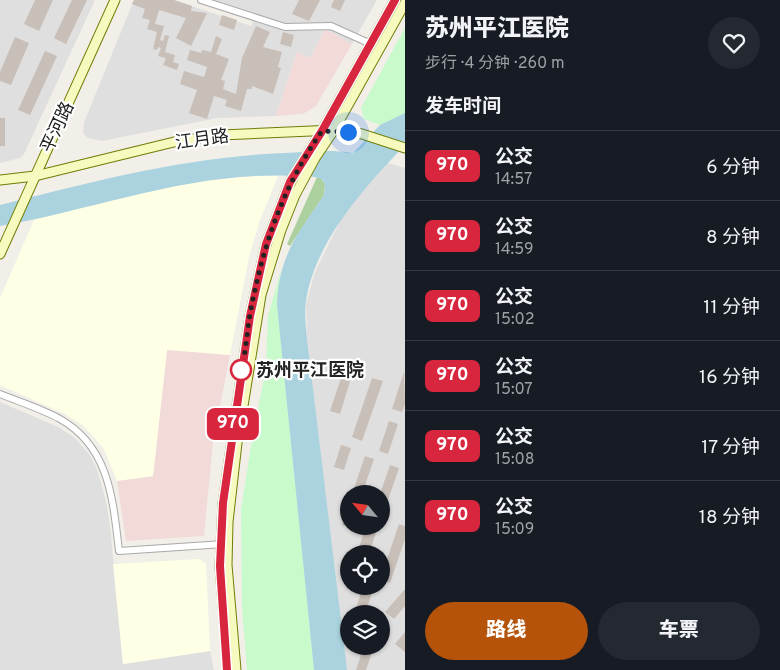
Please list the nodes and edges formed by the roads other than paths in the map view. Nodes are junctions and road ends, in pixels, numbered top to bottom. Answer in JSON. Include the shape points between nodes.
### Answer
{"nodes":[{"id":1,"x":115,"y":0,"type":"edge"},
{"id":2,"x":201,"y":0,"type":"edge"},
{"id":3,"x":395,"y":0,"type":"edge"},
{"id":4,"x":405,"y":3,"type":"edge"},
{"id":5,"x":371,"y":44,"type":"junction"},
{"id":6,"x":334,"y":130,"type":"junction"},
{"id":7,"x":322,"y":131,"type":"junction"},
{"id":8,"x":405,"y":148,"type":"edge"},
{"id":9,"x":35,"y":176,"type":"junction"},
{"id":10,"x":0,"y":180,"type":"edge"},
{"id":11,"x":0,"y":254,"type":"edge"},
{"id":12,"x":0,"y":394,"type":"edge"},
{"id":13,"x":224,"y":544,"type":"junction"},
{"id":14,"x":228,"y":670,"type":"edge"},
{"id":15,"x":236,"y":670,"type":"edge"}],
"edges":[{"from":1,"to":9,"type":"street","name":"平河路"},
{"from":2,"to":5,"type":"street","via":[[285,26],[331,26]]},
{"from":3,"to":5,"type":"street"},
{"from":4,"to":6,"type":"street"},
{"from":5,"to":7,"type":"street"},
{"from":6,"to":7,"type":"street","name":"江月路"},
{"from":6,"to":8,"type":"street","name":"江月路","via":[[362,134]]},
{"from":6,"to":13,"type":"street","via":[[300,185],[281,230],[259,307]]},
{"from":7,"to":9,"type":"street","name":"江月路","via":[[221,135],[174,142]]},
{"from":7,"to":13,"type":"street","via":[[290,182],[268,236],[250,316],[229,450]]},
{"from":9,"to":10,"type":"street","name":"江月路"},
{"from":9,"to":11,"type":"street","name":"平河路"},
{"from":12,"to":13,"type":"street","via":[[60,419],[76,430],[92,449],[105,470],[112,494],[120,551]]},
{"from":13,"to":14,"type":"street","via":[[220,566]]},
{"from":13,"to":15,"type":"street"}]}
